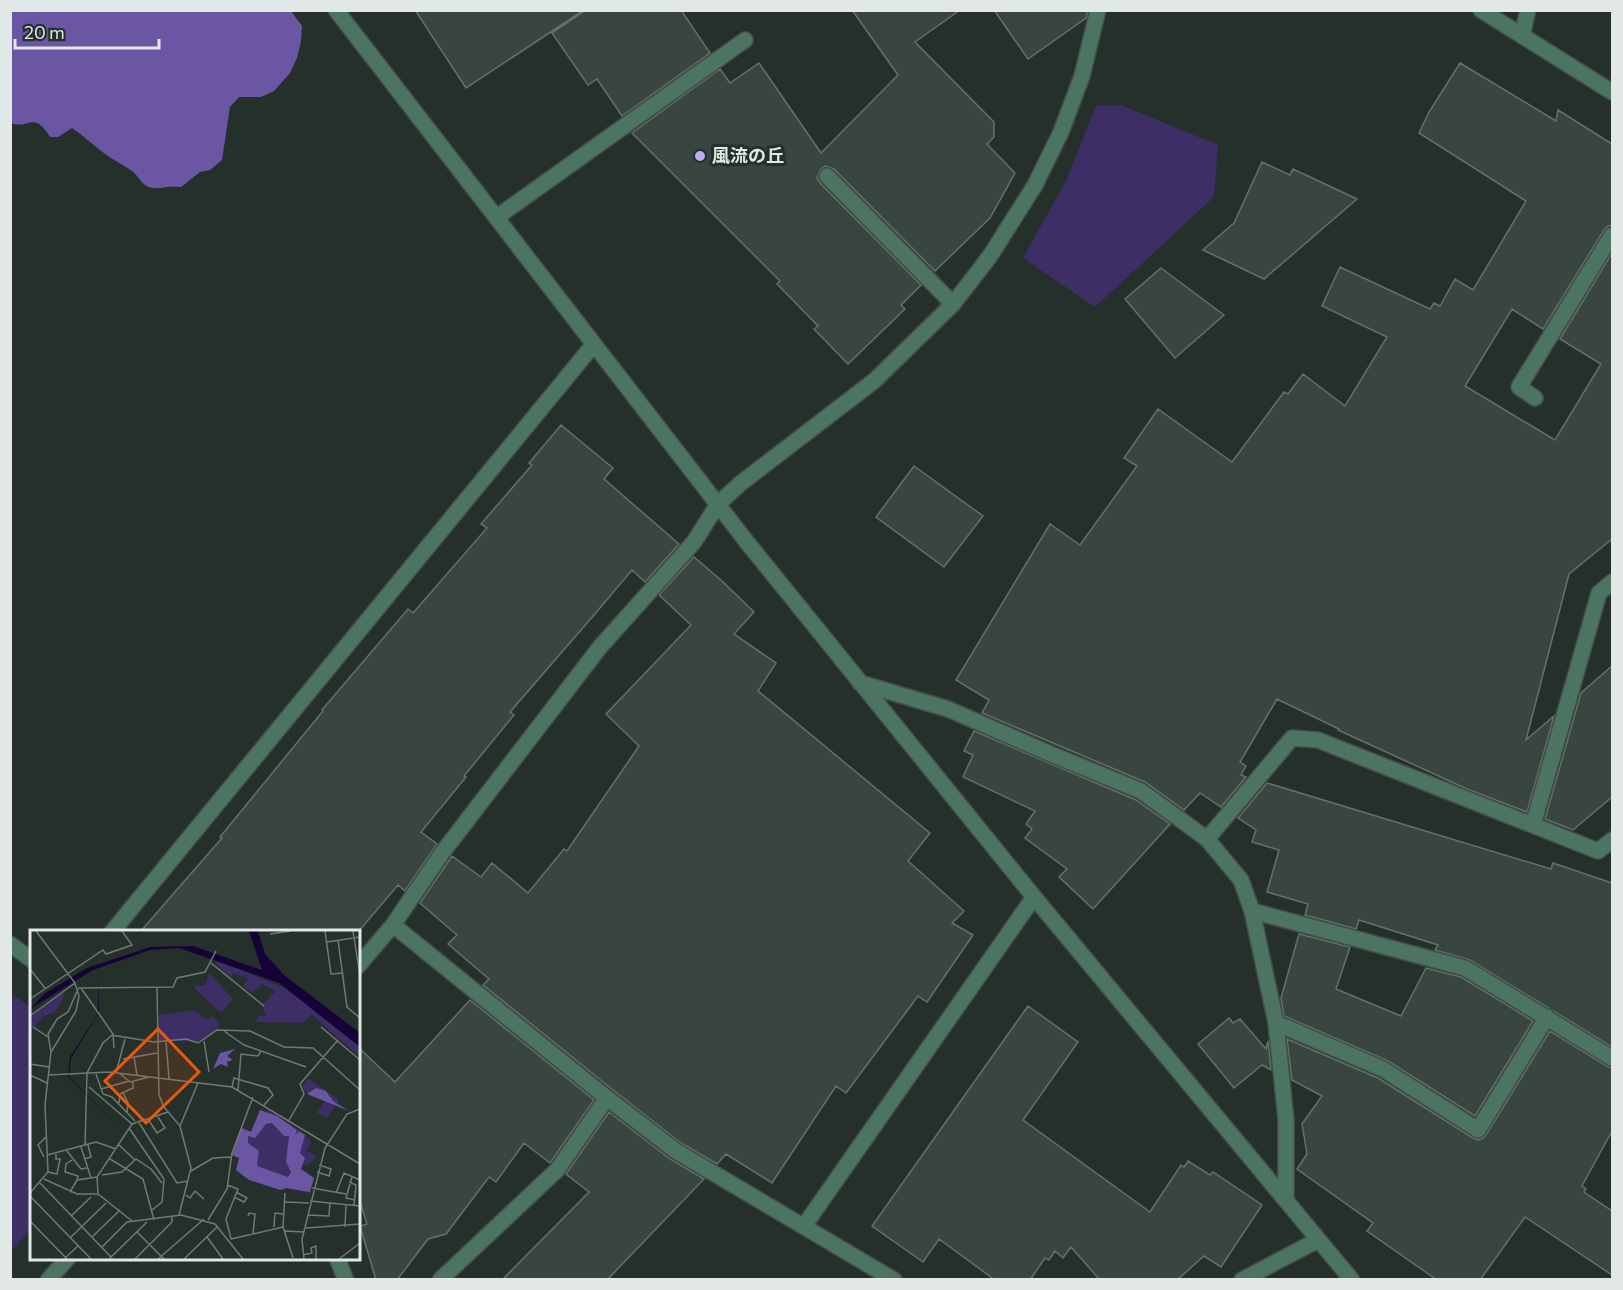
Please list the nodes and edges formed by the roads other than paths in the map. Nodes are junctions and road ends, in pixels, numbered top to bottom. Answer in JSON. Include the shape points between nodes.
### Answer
{"nodes":[{"id":1,"x":336,"y":10,"type":"edge"},
{"id":2,"x":1098,"y":10,"type":"edge"},
{"id":3,"x":1481,"y":10,"type":"edge"},
{"id":4,"x":1528,"y":10,"type":"edge"},
{"id":5,"x":1522,"y":36,"type":"junction"},
{"id":6,"x":745,"y":40,"type":"dead end"},
{"id":7,"x":1612,"y":92,"type":"edge"},
{"id":8,"x":827,"y":176,"type":"dead end"},
{"id":9,"x":497,"y":217,"type":"junction"},
{"id":10,"x":1612,"y":235,"type":"edge"},
{"id":11,"x":954,"y":304,"type":"junction"},
{"id":12,"x":594,"y":344,"type":"junction"},
{"id":13,"x":1535,"y":398,"type":"dead end"},
{"id":14,"x":718,"y":504,"type":"junction"},
{"id":15,"x":1612,"y":582,"type":"edge"},
{"id":16,"x":860,"y":683,"type":"junction"},
{"id":17,"x":1533,"y":825,"type":"junction"},
{"id":18,"x":1207,"y":839,"type":"junction"},
{"id":19,"x":1612,"y":840,"type":"edge"},
{"id":20,"x":1034,"y":897,"type":"junction"},
{"id":21,"x":1252,"y":911,"type":"junction"},
{"id":22,"x":393,"y":925,"type":"junction"},
{"id":23,"x":114,"y":930,"type":"edge"},
{"id":24,"x":10,"y":944,"type":"edge"},
{"id":25,"x":30,"y":959,"type":"edge"},
{"id":26,"x":360,"y":964,"type":"edge"},
{"id":27,"x":1547,"y":1017,"type":"junction"},
{"id":28,"x":1276,"y":1023,"type":"junction"},
{"id":29,"x":1612,"y":1058,"type":"edge"},
{"id":30,"x":607,"y":1098,"type":"junction"},
{"id":31,"x":1286,"y":1200,"type":"junction"},
{"id":32,"x":804,"y":1226,"type":"junction"},
{"id":33,"x":1318,"y":1240,"type":"junction"},
{"id":34,"x":66,"y":1260,"type":"edge"},
{"id":35,"x":338,"y":1260,"type":"edge"},
{"id":36,"x":48,"y":1280,"type":"edge"},
{"id":37,"x":346,"y":1280,"type":"edge"},
{"id":38,"x":440,"y":1280,"type":"edge"},
{"id":39,"x":894,"y":1280,"type":"edge"},
{"id":40,"x":1242,"y":1280,"type":"edge"},
{"id":41,"x":1352,"y":1280,"type":"edge"}],
"edges":[{"from":1,"to":9,"type":"street"},
{"from":2,"to":11,"type":"street","via":[[1082,76],[1061,132],[1035,185]]},
{"from":3,"to":5,"type":"street"},
{"from":4,"to":5,"type":"street"},
{"from":5,"to":7,"type":"street"},
{"from":6,"to":9,"type":"street"},
{"from":8,"to":11,"type":"street"},
{"from":9,"to":12,"type":"street"},
{"from":10,"to":13,"type":"street","via":[[1519,387]]},
{"from":11,"to":14,"type":"street","via":[[874,381]]},
{"from":12,"to":14,"type":"street"},
{"from":12,"to":23,"type":"street"},
{"from":14,"to":16,"type":"street"},
{"from":14,"to":22,"type":"street","via":[[694,542],[600,647],[442,853]]},
{"from":15,"to":17,"type":"street","via":[[1599,593]]},
{"from":16,"to":18,"type":"street","via":[[948,709],[1141,791]]},
{"from":16,"to":20,"type":"street"},
{"from":17,"to":18,"type":"street","via":[[1318,740],[1292,738]]},
{"from":17,"to":19,"type":"street","via":[[1598,851]]},
{"from":18,"to":21,"type":"street","via":[[1241,880]]},
{"from":20,"to":31,"type":"street"},
{"from":20,"to":32,"type":"street"},
{"from":21,"to":27,"type":"street","via":[[1466,968]]},
{"from":21,"to":28,"type":"street"},
{"from":22,"to":26,"type":"street"},
{"from":22,"to":30,"type":"street"},
{"from":24,"to":25,"type":"street"},
{"from":27,"to":28,"type":"street","via":[[1478,1130],[1383,1069]]},
{"from":27,"to":29,"type":"street"},
{"from":28,"to":31,"type":"street","via":[[1286,1120]]},
{"from":30,"to":32,"type":"street","via":[[676,1151]]},
{"from":30,"to":38,"type":"street","via":[[558,1170]]},
{"from":31,"to":33,"type":"street"},
{"from":32,"to":39,"type":"street"},
{"from":33,"to":40,"type":"street"},
{"from":33,"to":41,"type":"street"},
{"from":34,"to":36,"type":"street"},
{"from":35,"to":37,"type":"street"}]}
